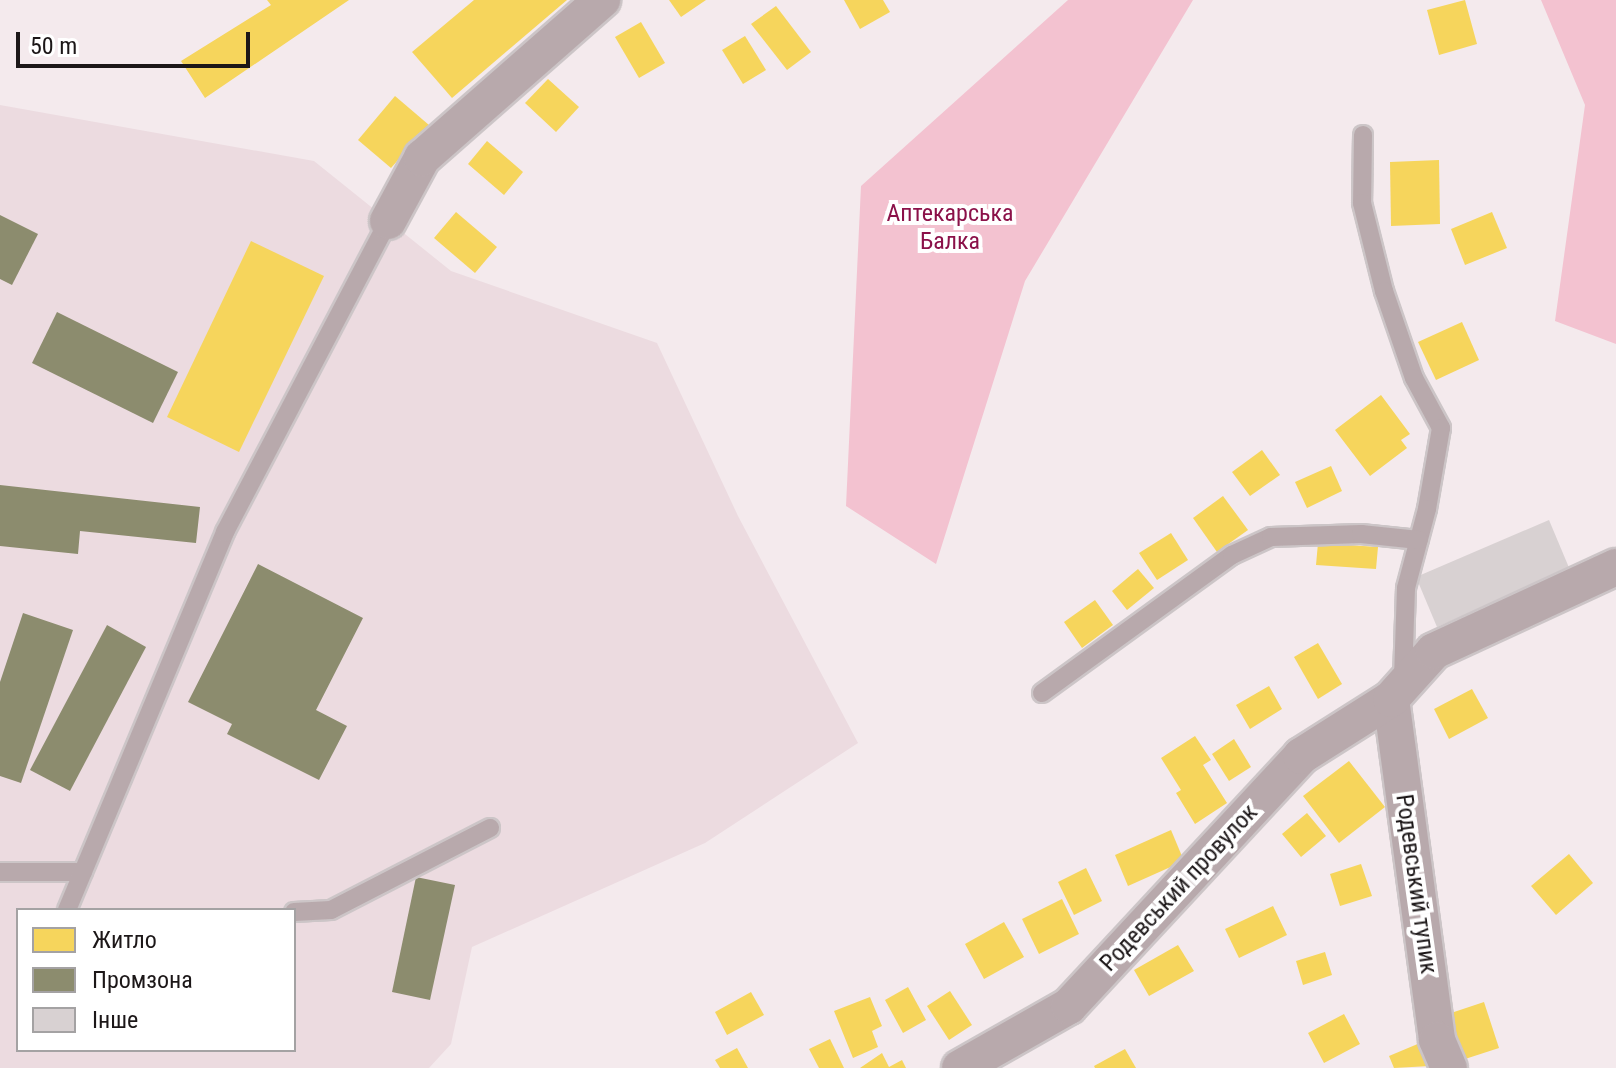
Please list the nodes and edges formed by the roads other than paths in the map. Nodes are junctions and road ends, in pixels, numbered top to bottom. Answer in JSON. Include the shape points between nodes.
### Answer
{"nodes":[{"id":1,"x":602,"y":0,"type":"edge"},
{"id":2,"x":1363,"y":135,"type":"dead end"},
{"id":3,"x":388,"y":221,"type":"joint"},
{"id":4,"x":1419,"y":540,"type":"junction"},
{"id":5,"x":1616,"y":567,"type":"edge"},
{"id":6,"x":1397,"y":692,"type":"junction"},
{"id":7,"x":1042,"y":693,"type":"dead end"},
{"id":8,"x":490,"y":828,"type":"dead end"},
{"id":9,"x":0,"y":872,"type":"edge"},
{"id":10,"x":83,"y":872,"type":"junction"},
{"id":11,"x":68,"y":908,"type":"edge"},
{"id":12,"x":296,"y":912,"type":"edge"},
{"id":13,"x":960,"y":1068,"type":"edge"},
{"id":14,"x":1449,"y":1068,"type":"edge"}],
"edges":[{"from":1,"to":3,"type":"street","via":[[422,158]]},
{"from":2,"to":4,"type":"lane","via":[[1362,203],[1384,291],[1414,378],[1441,428]]},
{"from":3,"to":10,"type":"lane","via":[[225,532]]},
{"from":4,"to":6,"type":"lane","via":[[1406,588]]},
{"from":4,"to":7,"type":"lane","via":[[1361,534],[1271,537],[1232,555]]},
{"from":5,"to":6,"type":"street","name":"Родевський провулок","via":[[1434,651]]},
{"from":6,"to":13,"type":"street","name":"Родевський провулок","via":[[1301,756],[1069,1006]]},
{"from":6,"to":14,"type":"street","name":"Родевський тупик","via":[[1437,1040]]},
{"from":8,"to":12,"type":"lane","via":[[331,910]]},
{"from":9,"to":10,"type":"lane"},
{"from":10,"to":11,"type":"lane"}]}
